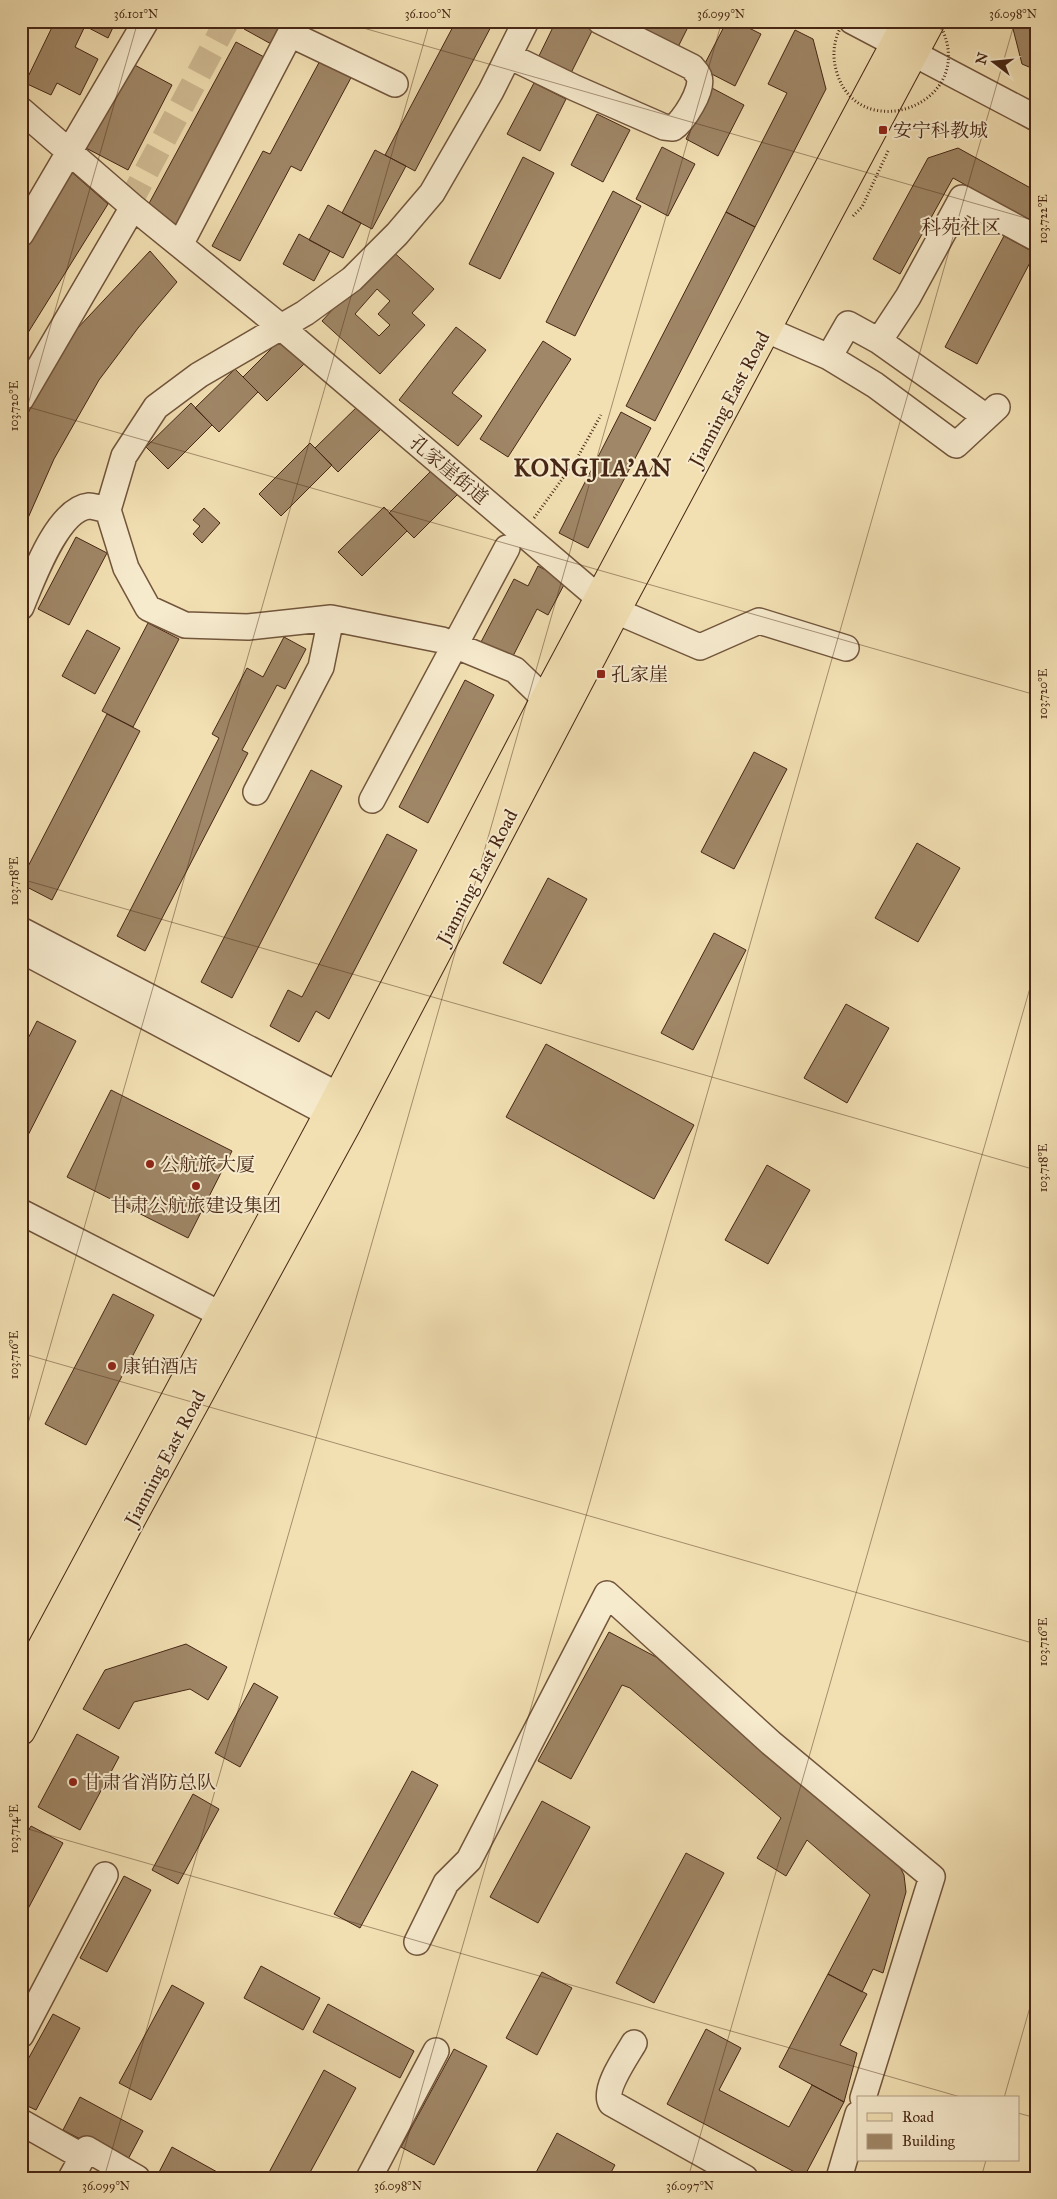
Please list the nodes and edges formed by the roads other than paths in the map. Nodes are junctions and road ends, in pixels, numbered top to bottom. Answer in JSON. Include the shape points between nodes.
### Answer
{"nodes":[{"id":1,"x":146,"y":21,"type":"edge"},
{"id":2,"x":526,"y":21,"type":"edge"},
{"id":3,"x":600,"y":21,"type":"edge"},
{"id":4,"x":852,"y":21,"type":"edge"},
{"id":5,"x":931,"y":21,"type":"edge"},
{"id":6,"x":905,"y":40,"type":"edge"},
{"id":7,"x":509,"y":56,"type":"junction"},
{"id":8,"x":395,"y":84,"type":"dead end"},
{"id":9,"x":21,"y":110,"type":"edge"},
{"id":10,"x":1036,"y":118,"type":"edge"},
{"id":11,"x":70,"y":153,"type":"junction"},
{"id":12,"x":133,"y":207,"type":"junction"},
{"id":13,"x":21,"y":234,"type":"edge"},
{"id":14,"x":1036,"y":238,"type":"edge"},
{"id":15,"x":180,"y":245,"type":"junction"},
{"id":16,"x":281,"y":328,"type":"junction"},
{"id":17,"x":767,"y":330,"type":"junction"},
{"id":18,"x":879,"y":341,"type":"junction"},
{"id":19,"x":829,"y":357,"type":"junction"},
{"id":20,"x":21,"y":399,"type":"edge"},
{"id":21,"x":108,"y":510,"type":"junction"},
{"id":22,"x":515,"y":541,"type":"junction"},
{"id":23,"x":608,"y":605,"type":"junction"},
{"id":24,"x":21,"y":607,"type":"edge"},
{"id":25,"x":332,"y":618,"type":"junction"},
{"id":26,"x":455,"y":646,"type":"junction"},
{"id":27,"x":846,"y":648,"type":"dead end"},
{"id":28,"x":545,"y":699,"type":"junction"},
{"id":29,"x":256,"y":792,"type":"dead end"},
{"id":30,"x":372,"y":800,"type":"dead end"},
{"id":31,"x":21,"y":930,"type":"edge"},
{"id":32,"x":21,"y":950,"type":"edge"},
{"id":33,"x":342,"y":1109,"type":"junction"},
{"id":34,"x":21,"y":1212,"type":"edge"},
{"id":35,"x":220,"y":1314,"type":"junction"},
{"id":36,"x":21,"y":1686,"type":"edge"},
{"id":37,"x":21,"y":1731,"type":"edge"},
{"id":38,"x":106,"y":1876,"type":"dead end"},
{"id":39,"x":417,"y":1942,"type":"dead end"},
{"id":40,"x":21,"y":2035,"type":"edge"},
{"id":41,"x":634,"y":2043,"type":"dead end"},
{"id":42,"x":436,"y":2051,"type":"dead end"},
{"id":43,"x":864,"y":2096,"type":"edge"},
{"id":44,"x":857,"y":2117,"type":"edge"},
{"id":45,"x":21,"y":2122,"type":"edge"},
{"id":46,"x":77,"y":2167,"type":"edge"},
{"id":47,"x":137,"y":2178,"type":"edge"},
{"id":48,"x":368,"y":2178,"type":"edge"},
{"id":49,"x":744,"y":2178,"type":"edge"},
{"id":50,"x":838,"y":2178,"type":"edge"}],
"edges":[{"from":1,"to":11,"type":"street"},
{"from":2,"to":7,"type":"street"},
{"from":3,"to":7,"type":"street","via":[[692,67],[700,77],[700,88],[680,124],[673,128],[664,127]]},
{"from":4,"to":6,"type":"street"},
{"from":5,"to":6,"type":"main road","name":"Jianning East Road"},
{"from":6,"to":10,"type":"street"},
{"from":6,"to":17,"type":"main road","name":"Jianning East Road"},
{"from":6,"to":23,"type":"main road","name":"Jianning East Road"},
{"from":7,"to":16,"type":"street","via":[[432,194],[398,234],[352,279]]},
{"from":8,"to":15,"type":"street","via":[[290,34]]},
{"from":9,"to":11,"type":"street","name":"孔家崖街道"},
{"from":11,"to":12,"type":"street","name":"孔家崖街道"},
{"from":11,"to":13,"type":"street"},
{"from":12,"to":15,"type":"street","name":"孔家崖街道"},
{"from":12,"to":20,"type":"street"},
{"from":14,"to":18,"type":"street","via":[[962,198],[908,297]]},
{"from":15,"to":16,"type":"street","name":"孔家崖街道"},
{"from":16,"to":21,"type":"street","via":[[198,375],[156,408],[124,456]]},
{"from":16,"to":22,"type":"street","name":"孔家崖街道"},
{"from":17,"to":19,"type":"street"},
{"from":17,"to":23,"type":"main road","name":"Jianning East Road"},
{"from":18,"to":19,"type":"street","via":[[848,324]]},
{"from":18,"to":19,"type":"street","via":[[992,412],[956,445],[875,385]]},
{"from":21,"to":24,"type":"street","via":[[88,506],[67,517],[40,560]]},
{"from":21,"to":25,"type":"street","via":[[126,568],[148,608],[184,625],[248,627]]},
{"from":22,"to":23,"type":"street","name":"孔家崖街道"},
{"from":22,"to":26,"type":"street"},
{"from":23,"to":27,"type":"street","name":"孔家崖街道","via":[[700,647],[759,621]]},
{"from":23,"to":28,"type":"main road","name":"Jianning East Road"},
{"from":23,"to":33,"type":"main road","name":"Jianning East Road"},
{"from":25,"to":26,"type":"street","via":[[442,640]]},
{"from":25,"to":29,"type":"street","via":[[321,667]]},
{"from":26,"to":28,"type":"street","via":[[515,670]]},
{"from":26,"to":30,"type":"street"},
{"from":28,"to":33,"type":"main road","name":"Jianning East Road"},
{"from":31,"to":33,"type":"street"},
{"from":32,"to":33,"type":"street"},
{"from":33,"to":35,"type":"main road","name":"Jianning East Road"},
{"from":33,"to":37,"type":"main road","name":"Jianning East Road"},
{"from":34,"to":35,"type":"street"},
{"from":35,"to":36,"type":"main road","name":"Jianning East Road"},
{"from":38,"to":40,"type":"street"},
{"from":39,"to":43,"type":"street","via":[[446,1883],[469,1860],[607,1594],[772,1743],[932,1877]]},
{"from":41,"to":49,"type":"street","via":[[609,2089],[611,2103]]},
{"from":42,"to":48,"type":"street"},
{"from":44,"to":50,"type":"street"},
{"from":45,"to":46,"type":"street"},
{"from":46,"to":47,"type":"street","via":[[86,2149]]}]}
